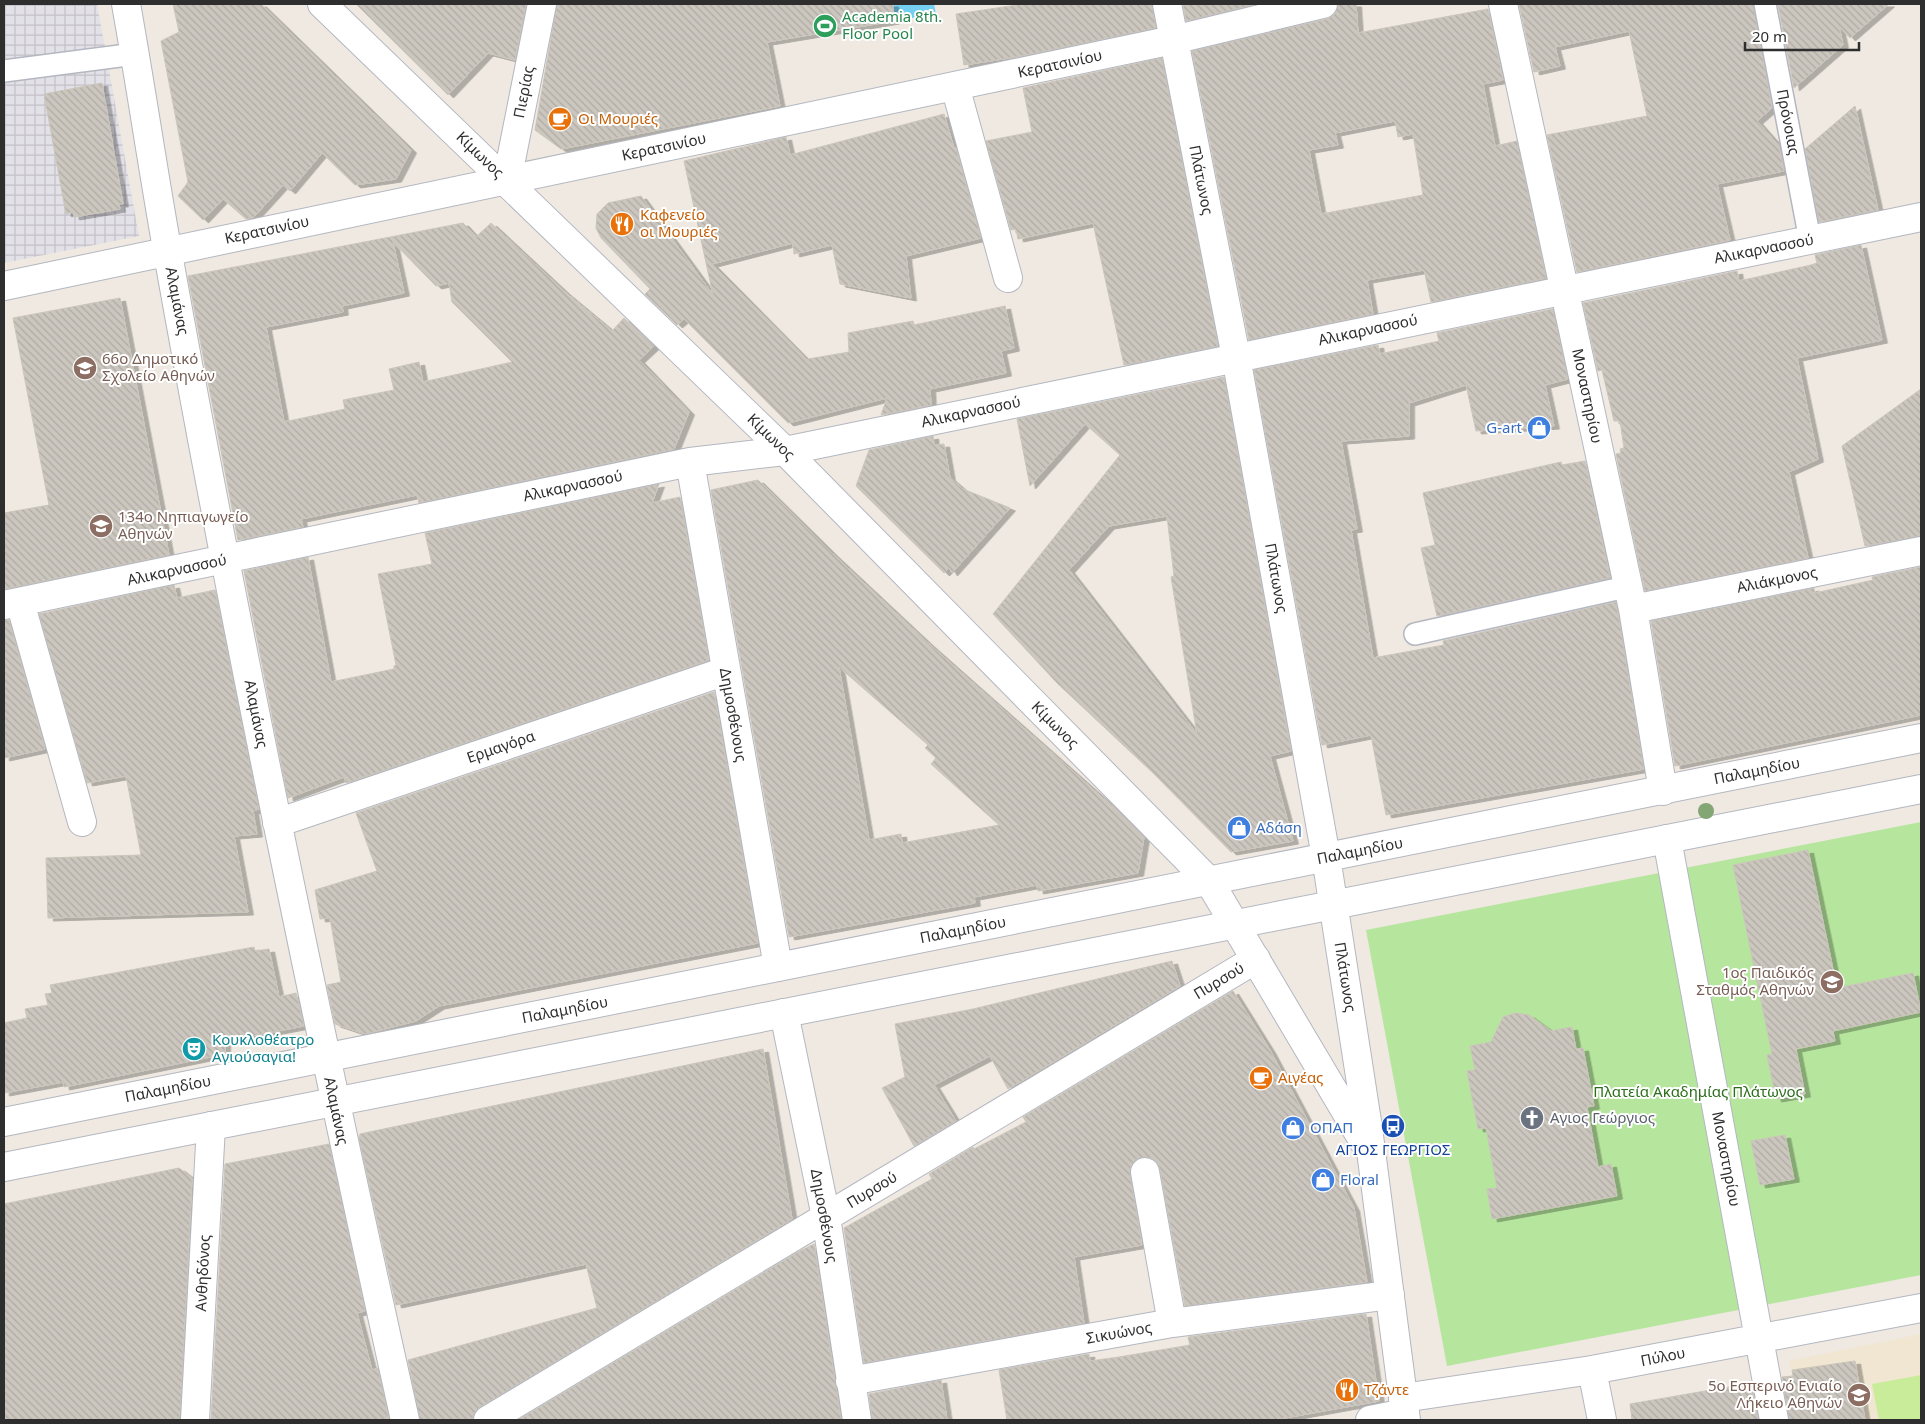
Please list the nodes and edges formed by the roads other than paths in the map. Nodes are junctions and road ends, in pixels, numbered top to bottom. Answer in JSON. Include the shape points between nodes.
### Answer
{"nodes":[{"id":1,"x":126,"y":4,"type":"edge"},
{"id":2,"x":322,"y":4,"type":"edge"},
{"id":3,"x":542,"y":4,"type":"edge"},
{"id":4,"x":1167,"y":4,"type":"edge"},
{"id":5,"x":1322,"y":4,"type":"edge"},
{"id":6,"x":1503,"y":4,"type":"edge"},
{"id":7,"x":1765,"y":4,"type":"edge"},
{"id":8,"x":1173,"y":40,"type":"junction"},
{"id":9,"x":135,"y":54,"type":"junction"},
{"id":10,"x":4,"y":71,"type":"edge"},
{"id":11,"x":955,"y":86,"type":"junction"},
{"id":12,"x":507,"y":180,"type":"junction"},
{"id":13,"x":1921,"y":217,"type":"edge"},
{"id":14,"x":1810,"y":240,"type":"junction"},
{"id":15,"x":167,"y":251,"type":"junction"},
{"id":16,"x":1008,"y":278,"type":"dead end"},
{"id":17,"x":4,"y":286,"type":"edge"},
{"id":18,"x":1565,"y":289,"type":"junction"},
{"id":19,"x":1236,"y":357,"type":"junction"},
{"id":20,"x":786,"y":451,"type":"junction"},
{"id":21,"x":690,"y":462,"type":"junction"},
{"id":22,"x":1921,"y":551,"type":"edge"},
{"id":23,"x":226,"y":560,"type":"junction"},
{"id":24,"x":1630,"y":598,"type":"junction"},
{"id":25,"x":12,"y":603,"type":"edge"},
{"id":26,"x":1415,"y":634,"type":"dead end"},
{"id":27,"x":726,"y":671,"type":"junction"},
{"id":28,"x":1921,"y":738,"type":"edge"},
{"id":29,"x":1921,"y":789,"type":"edge"},
{"id":30,"x":1663,"y":790,"type":"junction"},
{"id":31,"x":82,"y":822,"type":"dead end"},
{"id":32,"x":277,"y":823,"type":"junction"},
{"id":33,"x":1667,"y":839,"type":"junction"},
{"id":34,"x":1326,"y":857,"type":"junction"},
{"id":35,"x":1210,"y":881,"type":"junction"},
{"id":36,"x":1334,"y":905,"type":"junction"},
{"id":37,"x":1235,"y":924,"type":"junction"},
{"id":38,"x":1256,"y":959,"type":"junction"},
{"id":39,"x":778,"y":967,"type":"junction"},
{"id":40,"x":784,"y":1013,"type":"junction"},
{"id":41,"x":326,"y":1058,"type":"junction"},
{"id":42,"x":334,"y":1102,"type":"junction"},
{"id":43,"x":4,"y":1122,"type":"edge"},
{"id":44,"x":211,"y":1126,"type":"junction"},
{"id":45,"x":1371,"y":1154,"type":"junction"},
{"id":46,"x":4,"y":1167,"type":"edge"},
{"id":47,"x":1144,"y":1172,"type":"dead end"},
{"id":48,"x":826,"y":1218,"type":"junction"},
{"id":49,"x":1390,"y":1295,"type":"junction"},
{"id":50,"x":1921,"y":1308,"type":"edge"},
{"id":51,"x":1172,"y":1324,"type":"junction"},
{"id":52,"x":1760,"y":1338,"type":"junction"},
{"id":53,"x":1592,"y":1370,"type":"junction"},
{"id":54,"x":850,"y":1381,"type":"junction"},
{"id":55,"x":1405,"y":1410,"type":"edge"},
{"id":56,"x":194,"y":1420,"type":"edge"},
{"id":57,"x":404,"y":1420,"type":"edge"},
{"id":58,"x":488,"y":1420,"type":"edge"},
{"id":59,"x":858,"y":1420,"type":"edge"},
{"id":60,"x":1370,"y":1420,"type":"edge"},
{"id":61,"x":1602,"y":1420,"type":"edge"},
{"id":62,"x":1774,"y":1420,"type":"edge"}],
"edges":[{"from":1,"to":9,"type":"street","name":"Αλαμάνας"},
{"from":2,"to":12,"type":"street","name":"Κίμωνος"},
{"from":3,"to":12,"type":"street","name":"Πιερίας"},
{"from":4,"to":8,"type":"street","name":"Πλάτωνος"},
{"from":5,"to":8,"type":"street","name":"Κερατσινίου"},
{"from":6,"to":18,"type":"street","name":"Μοναστηρίου"},
{"from":7,"to":14,"type":"lane","name":"Πρόνοιας"},
{"from":8,"to":11,"type":"street","name":"Κερατσινίου"},
{"from":8,"to":19,"type":"street","name":"Πλάτωνος"},
{"from":9,"to":10,"type":"lane"},
{"from":9,"to":15,"type":"street","name":"Αλαμάνας"},
{"from":11,"to":12,"type":"street","name":"Κερατσινίου"},
{"from":11,"to":16,"type":"street"},
{"from":12,"to":15,"type":"street","name":"Κερατσινίου"},
{"from":12,"to":20,"type":"street","name":"Κίμωνος"},
{"from":13,"to":14,"type":"street","name":"Αλικαρνασσού"},
{"from":14,"to":18,"type":"street","name":"Αλικαρνασσού"},
{"from":15,"to":17,"type":"street","name":"Κερατσινίου"},
{"from":15,"to":23,"type":"street","name":"Αλαμάνας"},
{"from":18,"to":19,"type":"street","name":"Αλικαρνασσού"},
{"from":18,"to":24,"type":"street","name":"Μοναστηρίου"},
{"from":19,"to":20,"type":"street","name":"Αλικαρνασσού"},
{"from":19,"to":34,"type":"street","name":"Πλάτωνος"},
{"from":20,"to":21,"type":"street","name":"Αλικαρνασσού"},
{"from":20,"to":35,"type":"street","name":"Κίμωνος"},
{"from":21,"to":23,"type":"street","name":"Αλικαρνασσού"},
{"from":21,"to":27,"type":"street","name":"Δημοσθένους"},
{"from":22,"to":24,"type":"street","name":"Αλιάκμονος"},
{"from":23,"to":25,"type":"street","name":"Αλικαρνασσού"},
{"from":23,"to":32,"type":"street","name":"Αλαμάνας"},
{"from":24,"to":26,"type":"lane","name":"Αλιάκμονος"},
{"from":24,"to":30,"type":"street","name":"Μοναστηρίου"},
{"from":25,"to":31,"type":"street","name":"Αλικαρνασσού"},
{"from":27,"to":32,"type":"street","name":"Ερμαγόρα"},
{"from":27,"to":39,"type":"street","name":"Δημοσθένους"},
{"from":28,"to":30,"type":"street","name":"Παλαμηδίου"},
{"from":29,"to":33,"type":"street"},
{"from":30,"to":34,"type":"street","name":"Παλαμηδίου"},
{"from":32,"to":41,"type":"street","name":"Αλαμάνας"},
{"from":33,"to":36,"type":"street"},
{"from":33,"to":52,"type":"street","name":"Μοναστηρίου"},
{"from":34,"to":35,"type":"street","name":"Παλαμηδίου"},
{"from":34,"to":36,"type":"street","name":"Πλάτωνος"},
{"from":35,"to":37,"type":"street","name":"Πλάτωνος"},
{"from":35,"to":39,"type":"street","name":"Παλαμηδίου"},
{"from":36,"to":37,"type":"street"},
{"from":36,"to":45,"type":"street","name":"Πλάτωνος"},
{"from":37,"to":38,"type":"street","name":"Πλάτωνος"},
{"from":37,"to":40,"type":"street"},
{"from":38,"to":45,"type":"street","name":"Πλάτωνος"},
{"from":38,"to":48,"type":"street","name":"Πυρσού"},
{"from":39,"to":41,"type":"street","name":"Παλαμηδίου"},
{"from":40,"to":42,"type":"street"},
{"from":40,"to":48,"type":"street","name":"Δημοσθένους"},
{"from":41,"to":42,"type":"street","name":"Αλαμάνας"},
{"from":41,"to":43,"type":"street","name":"Παλαμηδίου"},
{"from":42,"to":44,"type":"street"},
{"from":42,"to":57,"type":"street","name":"Αλαμάνας"},
{"from":44,"to":46,"type":"street"},
{"from":44,"to":56,"type":"street","name":"Ανθηδόνος"},
{"from":45,"to":49,"type":"street","name":"Πλάτωνος"},
{"from":47,"to":51,"type":"street"},
{"from":48,"to":54,"type":"street","name":"Δημοσθένους"},
{"from":48,"to":58,"type":"street","name":"Πυρσού"},
{"from":49,"to":51,"type":"street","name":"Σικυώνος"},
{"from":49,"to":55,"type":"street","name":"Πλάτωνος"},
{"from":50,"to":52,"type":"street","name":"Πύλου"},
{"from":51,"to":54,"type":"street","name":"Σικυώνος"},
{"from":52,"to":53,"type":"street","name":"Πύλου"},
{"from":52,"to":62,"type":"street","name":"Μοναστηρίου"},
{"from":53,"to":55,"type":"street","name":"Πύλου"},
{"from":53,"to":61,"type":"street"},
{"from":54,"to":59,"type":"street","name":"Δημοσθένους"},
{"from":55,"to":60,"type":"street","name":"Πύλου"}]}
